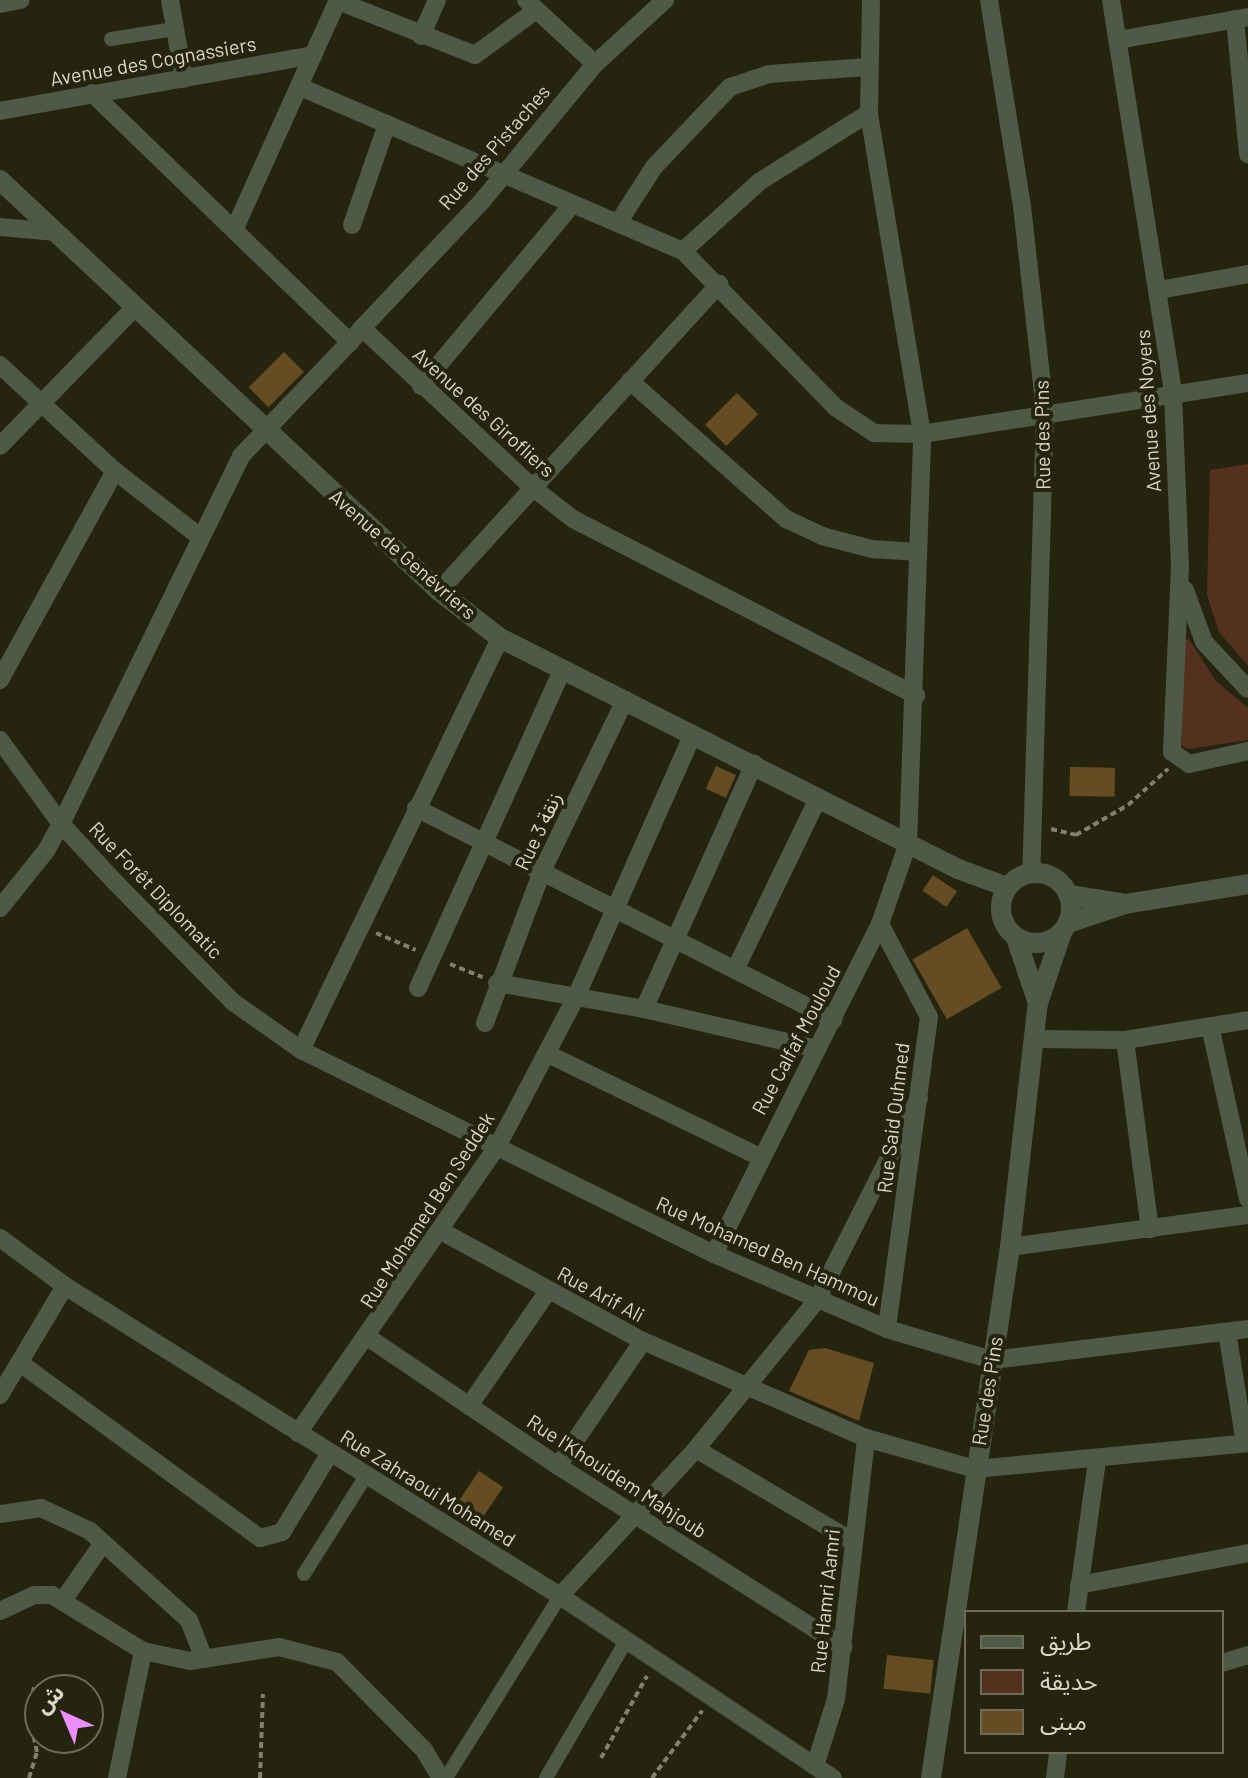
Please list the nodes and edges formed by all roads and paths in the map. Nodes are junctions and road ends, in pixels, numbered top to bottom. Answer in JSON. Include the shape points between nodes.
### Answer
{"nodes":[{"id":1,"x":21,"y":0,"type":"edge"},
{"id":2,"x":170,"y":0,"type":"edge"},
{"id":3,"x":338,"y":0,"type":"edge"},
{"id":4,"x":437,"y":0,"type":"edge"},
{"id":5,"x":665,"y":0,"type":"edge"},
{"id":6,"x":871,"y":0,"type":"edge"},
{"id":7,"x":989,"y":0,"type":"edge"},
{"id":8,"x":1111,"y":0,"type":"edge"},
{"id":9,"x":0,"y":4,"type":"edge"},
{"id":10,"x":530,"y":5,"type":"edge"},
{"id":11,"x":1242,"y":18,"type":"edge"},
{"id":12,"x":174,"y":29,"type":"junction"},
{"id":13,"x":421,"y":36,"type":"junction"},
{"id":14,"x":111,"y":39,"type":"dead end"},
{"id":15,"x":1118,"y":40,"type":"junction"},
{"id":16,"x":313,"y":55,"type":"junction"},
{"id":17,"x":595,"y":64,"type":"junction"},
{"id":18,"x":868,"y":67,"type":"junction"},
{"id":19,"x":184,"y":79,"type":"junction"},
{"id":20,"x":300,"y":87,"type":"junction"},
{"id":21,"x":92,"y":93,"type":"junction"},
{"id":22,"x":0,"y":111,"type":"edge"},
{"id":23,"x":869,"y":113,"type":"junction"},
{"id":24,"x":387,"y":124,"type":"junction"},
{"id":25,"x":1248,"y":154,"type":"edge"},
{"id":26,"x":499,"y":174,"type":"junction"},
{"id":27,"x":0,"y":180,"type":"edge"},
{"id":28,"x":572,"y":205,"type":"junction"},
{"id":29,"x":620,"y":220,"type":"junction"},
{"id":30,"x":352,"y":225,"type":"dead end"},
{"id":31,"x":0,"y":227,"type":"edge"},
{"id":32,"x":235,"y":228,"type":"junction"},
{"id":33,"x":56,"y":232,"type":"junction"},
{"id":34,"x":683,"y":251,"type":"junction"},
{"id":35,"x":1248,"y":274,"type":"edge"},
{"id":36,"x":719,"y":284,"type":"junction"},
{"id":37,"x":1159,"y":290,"type":"junction"},
{"id":38,"x":134,"y":308,"type":"junction"},
{"id":39,"x":356,"y":335,"type":"junction"},
{"id":40,"x":0,"y":365,"type":"edge"},
{"id":41,"x":630,"y":381,"type":"junction"},
{"id":42,"x":1248,"y":383,"type":"edge"},
{"id":43,"x":421,"y":386,"type":"junction"},
{"id":44,"x":1173,"y":393,"type":"junction"},
{"id":45,"x":40,"y":400,"type":"junction"},
{"id":46,"x":1045,"y":412,"type":"junction"},
{"id":47,"x":266,"y":430,"type":"junction"},
{"id":48,"x":922,"y":434,"type":"junction"},
{"id":49,"x":0,"y":446,"type":"edge"},
{"id":50,"x":115,"y":471,"type":"junction"},
{"id":51,"x":532,"y":487,"type":"junction"},
{"id":52,"x":200,"y":537,"type":"junction"},
{"id":53,"x":918,"y":552,"type":"junction"},
{"id":54,"x":1180,"y":567,"type":"junction"},
{"id":55,"x":439,"y":591,"type":"junction"},
{"id":56,"x":500,"y":638,"type":"junction"},
{"id":57,"x":562,"y":670,"type":"junction"},
{"id":58,"x":0,"y":680,"type":"edge"},
{"id":59,"x":1248,"y":689,"type":"edge"},
{"id":60,"x":916,"y":695,"type":"junction"},
{"id":61,"x":625,"y":700,"type":"junction"},
{"id":62,"x":692,"y":736,"type":"junction"},
{"id":63,"x":0,"y":740,"type":"edge"},
{"id":64,"x":1248,"y":751,"type":"edge"},
{"id":65,"x":1183,"y":762,"type":"junction"},
{"id":66,"x":754,"y":764,"type":"junction"},
{"id":67,"x":818,"y":798,"type":"junction"},
{"id":68,"x":416,"y":808,"type":"junction"},
{"id":69,"x":61,"y":824,"type":"junction"},
{"id":70,"x":1036,"y":826,"type":"junction"},
{"id":71,"x":484,"y":839,"type":"junction"},
{"id":72,"x":908,"y":843,"type":"junction"},
{"id":73,"x":543,"y":869,"type":"junction"},
{"id":74,"x":1031,"y":873,"type":"junction"},
{"id":75,"x":1248,"y":884,"type":"edge"},
{"id":76,"x":1007,"y":887,"type":"junction"},
{"id":77,"x":1069,"y":895,"type":"junction"},
{"id":78,"x":2,"y":902,"type":"edge"},
{"id":79,"x":1125,"y":904,"type":"junction"},
{"id":80,"x":616,"y":907,"type":"junction"},
{"id":81,"x":880,"y":924,"type":"junction"},
{"id":82,"x":1065,"y":928,"type":"junction"},
{"id":83,"x":674,"y":936,"type":"junction"},
{"id":84,"x":1016,"y":938,"type":"junction"},
{"id":85,"x":736,"y":968,"type":"junction"},
{"id":86,"x":497,"y":983,"type":"junction"},
{"id":87,"x":418,"y":988,"type":"dead end"},
{"id":88,"x":575,"y":999,"type":"junction"},
{"id":89,"x":1038,"y":1003,"type":"junction"},
{"id":90,"x":644,"y":1009,"type":"junction"},
{"id":91,"x":833,"y":1020,"type":"junction"},
{"id":92,"x":1248,"y":1020,"type":"edge"},
{"id":93,"x":485,"y":1023,"type":"dead end"},
{"id":94,"x":1210,"y":1026,"type":"junction"},
{"id":95,"x":1036,"y":1039,"type":"junction"},
{"id":96,"x":1125,"y":1040,"type":"junction"},
{"id":97,"x":817,"y":1049,"type":"junction"},
{"id":98,"x":301,"y":1050,"type":"junction"},
{"id":99,"x":548,"y":1054,"type":"junction"},
{"id":100,"x":919,"y":1098,"type":"junction"},
{"id":101,"x":498,"y":1145,"type":"junction"},
{"id":102,"x":760,"y":1157,"type":"junction"},
{"id":103,"x":1248,"y":1199,"type":"edge"},
{"id":104,"x":1248,"y":1215,"type":"edge"},
{"id":105,"x":1150,"y":1229,"type":"junction"},
{"id":106,"x":441,"y":1231,"type":"junction"},
{"id":107,"x":0,"y":1238,"type":"edge"},
{"id":108,"x":1010,"y":1247,"type":"junction"},
{"id":109,"x":714,"y":1254,"type":"junction"},
{"id":110,"x":65,"y":1286,"type":"junction"},
{"id":111,"x":548,"y":1291,"type":"junction"},
{"id":112,"x":817,"y":1300,"type":"junction"},
{"id":113,"x":887,"y":1329,"type":"junction"},
{"id":114,"x":1248,"y":1329,"type":"edge"},
{"id":115,"x":1227,"y":1332,"type":"junction"},
{"id":116,"x":369,"y":1338,"type":"junction"},
{"id":117,"x":643,"y":1341,"type":"junction"},
{"id":118,"x":992,"y":1360,"type":"junction"},
{"id":119,"x":20,"y":1363,"type":"junction"},
{"id":120,"x":746,"y":1387,"type":"junction"},
{"id":121,"x":0,"y":1395,"type":"edge"},
{"id":122,"x":469,"y":1406,"type":"junction"},
{"id":123,"x":298,"y":1433,"type":"junction"},
{"id":124,"x":866,"y":1438,"type":"junction"},
{"id":125,"x":1246,"y":1443,"type":"edge"},
{"id":126,"x":696,"y":1449,"type":"junction"},
{"id":127,"x":330,"y":1453,"type":"junction"},
{"id":128,"x":1097,"y":1460,"type":"junction"},
{"id":129,"x":558,"y":1466,"type":"junction"},
{"id":130,"x":975,"y":1469,"type":"junction"},
{"id":131,"x":366,"y":1476,"type":"junction"},
{"id":132,"x":0,"y":1514,"type":"edge"},
{"id":133,"x":632,"y":1514,"type":"junction"},
{"id":134,"x":854,"y":1542,"type":"junction"},
{"id":135,"x":103,"y":1543,"type":"junction"},
{"id":136,"x":1248,"y":1553,"type":"edge"},
{"id":137,"x":304,"y":1574,"type":"dead end"},
{"id":138,"x":1079,"y":1585,"type":"junction"},
{"id":139,"x":560,"y":1596,"type":"junction"},
{"id":140,"x":64,"y":1599,"type":"junction"},
{"id":141,"x":1076,"y":1610,"type":"edge"},
{"id":142,"x":0,"y":1611,"type":"edge"},
{"id":143,"x":626,"y":1641,"type":"junction"},
{"id":144,"x":843,"y":1647,"type":"junction"},
{"id":145,"x":143,"y":1651,"type":"junction"},
{"id":146,"x":1248,"y":1655,"type":"edge"},
{"id":147,"x":204,"y":1659,"type":"junction"},
{"id":148,"x":1224,"y":1662,"type":"edge"},
{"id":149,"x":638,"y":1692,"type":"dead end"},
{"id":150,"x":263,"y":1694,"type":"dead end"},
{"id":151,"x":692,"y":1724,"type":"dead end"},
{"id":152,"x":36,"y":1754,"type":"edge"},
{"id":153,"x":1058,"y":1754,"type":"edge"},
{"id":154,"x":601,"y":1758,"type":"dead end"},
{"id":155,"x":815,"y":1766,"type":"junction"},
{"id":156,"x":29,"y":1778,"type":"edge"},
{"id":157,"x":117,"y":1778,"type":"edge"},
{"id":158,"x":260,"y":1778,"type":"edge"},
{"id":159,"x":443,"y":1778,"type":"edge"},
{"id":160,"x":546,"y":1778,"type":"edge"},
{"id":161,"x":652,"y":1778,"type":"edge"},
{"id":162,"x":833,"y":1778,"type":"edge"},
{"id":163,"x":931,"y":1778,"type":"edge"},
{"id":164,"x":1055,"y":1778,"type":"edge"}],
"edges":[{"from":1,"to":9,"type":"street"},
{"from":2,"to":12,"type":"street"},
{"from":3,"to":13,"type":"street"},
{"from":3,"to":16,"type":"street"},
{"from":4,"to":13,"type":"street"},
{"from":5,"to":17,"type":"street","name":"Rue des Pistaches"},
{"from":6,"to":18,"type":"street","name":"Rue Calfaf Mouloud"},
{"from":7,"to":46,"type":"street","name":"Rue des Pins","via":[[1022,206]]},
{"from":8,"to":15,"type":"street","name":"Avenue des Noyers"},
{"from":10,"to":13,"type":"street","via":[[482,53],[465,53]]},
{"from":10,"to":17,"type":"street"},
{"from":11,"to":15,"type":"street"},
{"from":11,"to":25,"type":"street"},
{"from":12,"to":14,"type":"street"},
{"from":12,"to":19,"type":"street"},
{"from":15,"to":37,"type":"street","name":"Avenue des Noyers"},
{"from":16,"to":19,"type":"street","name":"Avenue des Cognassiers"},
{"from":16,"to":20,"type":"street"},
{"from":17,"to":26,"type":"street","name":"Rue des Pistaches"},
{"from":18,"to":23,"type":"street","name":"Rue Calfaf Mouloud"},
{"from":18,"to":29,"type":"street","via":[[769,74],[730,87],[654,167]]},
{"from":19,"to":21,"type":"street","name":"Avenue des Cognassiers"},
{"from":20,"to":24,"type":"street"},
{"from":20,"to":32,"type":"street"},
{"from":21,"to":22,"type":"street","name":"Avenue des Cognassiers"},
{"from":21,"to":32,"type":"street","name":"Avenue des Girofliers"},
{"from":23,"to":34,"type":"street","via":[[759,182]]},
{"from":23,"to":48,"type":"street","name":"Rue Calfaf Mouloud"},
{"from":24,"to":26,"type":"street"},
{"from":24,"to":30,"type":"street"},
{"from":26,"to":28,"type":"street"},
{"from":26,"to":39,"type":"street","name":"Rue des Pistaches","via":[[482,201]]},
{"from":27,"to":33,"type":"street","name":"Avenue de Genévriers"},
{"from":28,"to":29,"type":"street"},
{"from":28,"to":43,"type":"street"},
{"from":29,"to":34,"type":"street"},
{"from":31,"to":33,"type":"street"},
{"from":32,"to":39,"type":"street","name":"Avenue des Girofliers"},
{"from":33,"to":38,"type":"street","name":"Avenue de Genévriers"},
{"from":34,"to":36,"type":"street"},
{"from":35,"to":37,"type":"street"},
{"from":36,"to":41,"type":"street"},
{"from":36,"to":48,"type":"street","via":[[845,414],[874,433]]},
{"from":37,"to":44,"type":"street","name":"Avenue des Noyers"},
{"from":38,"to":45,"type":"street"},
{"from":38,"to":47,"type":"street","name":"Avenue de Genévriers"},
{"from":39,"to":43,"type":"street","name":"Avenue des Girofliers"},
{"from":39,"to":47,"type":"street","name":"Rue des Pistaches"},
{"from":40,"to":45,"type":"street"},
{"from":41,"to":51,"type":"street"},
{"from":41,"to":53,"type":"street","via":[[786,519],[860,546]]},
{"from":42,"to":44,"type":"street"},
{"from":43,"to":51,"type":"street","name":"Avenue des Girofliers"},
{"from":44,"to":46,"type":"street"},
{"from":44,"to":54,"type":"street","name":"Avenue des Noyers"},
{"from":45,"to":49,"type":"street"},
{"from":45,"to":50,"type":"street"},
{"from":46,"to":48,"type":"street"},
{"from":46,"to":70,"type":"street","name":"Rue des Pins"},
{"from":47,"to":52,"type":"street","name":"Rue des Pistaches","via":[[241,456]]},
{"from":47,"to":55,"type":"street","name":"Avenue de Genévriers"},
{"from":48,"to":53,"type":"street","name":"Rue Calfaf Mouloud"},
{"from":50,"to":52,"type":"street"},
{"from":50,"to":58,"type":"street"},
{"from":51,"to":55,"type":"street"},
{"from":51,"to":60,"type":"street","name":"Avenue des Girofliers","via":[[573,519]]},
{"from":52,"to":69,"type":"street","name":"Rue des Pistaches"},
{"from":53,"to":60,"type":"street","name":"Rue Calfaf Mouloud"},
{"from":54,"to":59,"type":"street","via":[[1193,623],[1220,664]]},
{"from":54,"to":65,"type":"street","name":"Avenue des Noyers","via":[[1171,748]]},
{"from":55,"to":56,"type":"street","name":"Avenue de Genévriers"},
{"from":56,"to":57,"type":"street","name":"Avenue de Genévriers"},
{"from":56,"to":68,"type":"street"},
{"from":57,"to":61,"type":"street","name":"Avenue de Genévriers"},
{"from":57,"to":71,"type":"street"},
{"from":60,"to":72,"type":"street","name":"Rue Calfaf Mouloud"},
{"from":61,"to":62,"type":"street","name":"Avenue de Genévriers"},
{"from":61,"to":73,"type":"street","name":"Rue 3 زنقة"},
{"from":62,"to":66,"type":"street","name":"Avenue de Genévriers"},
{"from":62,"to":80,"type":"street","name":"Rue Mohamed Ben Seddek"},
{"from":63,"to":69,"type":"street","name":"Rue Forêt Diplomatic"},
{"from":64,"to":65,"type":"street"},
{"from":65,"to":70,"type":"path","via":[[1128,805],[1076,835]]},
{"from":66,"to":67,"type":"street","name":"Avenue de Genévriers"},
{"from":66,"to":83,"type":"street"},
{"from":67,"to":72,"type":"street","name":"Avenue de Genévriers"},
{"from":67,"to":85,"type":"street"},
{"from":68,"to":71,"type":"street"},
{"from":68,"to":98,"type":"street"},
{"from":69,"to":78,"type":"street","name":"Rue des Pistaches"},
{"from":69,"to":98,"type":"street","name":"Rue Forêt Diplomatic","via":[[233,1002]]},
{"from":70,"to":74,"type":"street","name":"Rue des Pins"},
{"from":71,"to":73,"type":"street"},
{"from":71,"to":87,"type":"street"},
{"from":72,"to":76,"type":"street","name":"Avenue de Genévriers"},
{"from":72,"to":81,"type":"street","name":"Rue Calfaf Mouloud"},
{"from":73,"to":80,"type":"street"},
{"from":73,"to":86,"type":"street","name":"Rue 3 زنقة"},
{"from":74,"to":76,"type":"street"},
{"from":74,"to":77,"type":"street","via":[[1058,880]]},
{"from":75,"to":79,"type":"street"},
{"from":76,"to":84,"type":"street","via":[[1002,920]]},
{"from":77,"to":79,"type":"street"},
{"from":77,"to":82,"type":"street"},
{"from":79,"to":82,"type":"street"},
{"from":80,"to":83,"type":"street"},
{"from":80,"to":88,"type":"street","name":"Rue Mohamed Ben Seddek"},
{"from":81,"to":91,"type":"street","name":"Rue Calfaf Mouloud"},
{"from":81,"to":100,"type":"street","name":"Rue Said Ouhmed","via":[[929,1017]]},
{"from":82,"to":84,"type":"street","via":[[1045,942]]},
{"from":82,"to":89,"type":"street","name":"Rue des Pins"},
{"from":83,"to":85,"type":"street"},
{"from":83,"to":90,"type":"street"},
{"from":84,"to":89,"type":"street","name":"Rue des Pins"},
{"from":85,"to":91,"type":"street"},
{"from":86,"to":88,"type":"street"},
{"from":86,"to":93,"type":"street","name":"Rue 3 زنقة"},
{"from":88,"to":90,"type":"street"},
{"from":88,"to":99,"type":"street","name":"Rue Mohamed Ben Seddek"},
{"from":89,"to":95,"type":"street","name":"Rue des Pins"},
{"from":90,"to":97,"type":"street"},
{"from":91,"to":97,"type":"street","name":"Rue Calfaf Mouloud"},
{"from":92,"to":94,"type":"street"},
{"from":94,"to":96,"type":"street"},
{"from":94,"to":103,"type":"street"},
{"from":95,"to":96,"type":"street"},
{"from":95,"to":108,"type":"street","name":"Rue des Pins"},
{"from":96,"to":105,"type":"street"},
{"from":97,"to":102,"type":"street","name":"Rue Calfaf Mouloud"},
{"from":98,"to":101,"type":"street","name":"Rue Mohamed Ben Hammou"},
{"from":99,"to":101,"type":"street","name":"Rue Mohamed Ben Seddek"},
{"from":99,"to":102,"type":"street"},
{"from":100,"to":112,"type":"street"},
{"from":100,"to":113,"type":"street","name":"Rue Said Ouhmed"},
{"from":101,"to":106,"type":"street","name":"Rue Mohamed Ben Seddek"},
{"from":101,"to":109,"type":"street","name":"Rue Mohamed Ben Hammou"},
{"from":102,"to":109,"type":"street","name":"Rue Calfaf Mouloud"},
{"from":104,"to":105,"type":"street"},
{"from":105,"to":108,"type":"street"},
{"from":106,"to":111,"type":"street","name":"Rue Arif Ali"},
{"from":106,"to":116,"type":"street","name":"Rue Mohamed Ben Seddek"},
{"from":107,"to":110,"type":"street","name":"Rue Zahraoui Mohamed"},
{"from":108,"to":118,"type":"street","name":"Rue des Pins"},
{"from":109,"to":112,"type":"street","name":"Rue Mohamed Ben Hammou"},
{"from":110,"to":119,"type":"street"},
{"from":110,"to":123,"type":"street","name":"Rue Zahraoui Mohamed"},
{"from":111,"to":117,"type":"street","name":"Rue Arif Ali"},
{"from":111,"to":122,"type":"street"},
{"from":112,"to":113,"type":"street","name":"Rue Mohamed Ben Hammou"},
{"from":112,"to":120,"type":"street"},
{"from":113,"to":118,"type":"street","name":"Rue Mohamed Ben Hammou"},
{"from":114,"to":115,"type":"street","name":"Rue Mohamed Ben Hammou"},
{"from":115,"to":118,"type":"street","name":"Rue Mohamed Ben Hammou"},
{"from":115,"to":125,"type":"street"},
{"from":116,"to":122,"type":"street","name":"Rue l'Khouidem Mahjoub"},
{"from":116,"to":123,"type":"street","name":"Rue Mohamed Ben Seddek"},
{"from":117,"to":120,"type":"street","name":"Rue Arif Ali"},
{"from":117,"to":129,"type":"street"},
{"from":118,"to":130,"type":"street","name":"Rue des Pins"},
{"from":119,"to":121,"type":"street"},
{"from":119,"to":127,"type":"street","via":[[260,1538],[282,1532]]},
{"from":120,"to":124,"type":"street","name":"Rue Arif Ali"},
{"from":120,"to":126,"type":"street"},
{"from":122,"to":129,"type":"street","name":"Rue l'Khouidem Mahjoub"},
{"from":123,"to":127,"type":"street","name":"Rue Zahraoui Mohamed"},
{"from":124,"to":130,"type":"street","name":"Rue Arif Ali"},
{"from":124,"to":134,"type":"street","name":"Rue Hamri Aamri"},
{"from":125,"to":128,"type":"street"},
{"from":126,"to":133,"type":"street"},
{"from":126,"to":134,"type":"street"},
{"from":127,"to":131,"type":"street","name":"Rue Zahraoui Mohamed"},
{"from":128,"to":130,"type":"street"},
{"from":128,"to":138,"type":"street"},
{"from":129,"to":133,"type":"street","name":"Rue l'Khouidem Mahjoub"},
{"from":130,"to":163,"type":"street","name":"Rue des Pins"},
{"from":131,"to":137,"type":"street"},
{"from":131,"to":139,"type":"street","name":"Rue Zahraoui Mohamed"},
{"from":132,"to":135,"type":"street","via":[[41,1508],[62,1514]]},
{"from":133,"to":139,"type":"street"},
{"from":133,"to":144,"type":"street","name":"Rue l'Khouidem Mahjoub"},
{"from":134,"to":144,"type":"street","name":"Rue Hamri Aamri"},
{"from":135,"to":140,"type":"street"},
{"from":135,"to":147,"type":"street","via":[[189,1620]]},
{"from":136,"to":138,"type":"street"},
{"from":138,"to":141,"type":"street"},
{"from":139,"to":143,"type":"street","name":"Rue Zahraoui Mohamed"},
{"from":139,"to":159,"type":"street"},
{"from":140,"to":142,"type":"street","via":[[35,1595]]},
{"from":140,"to":145,"type":"street"},
{"from":143,"to":155,"type":"street","name":"Rue Zahraoui Mohamed"},
{"from":143,"to":160,"type":"street"},
{"from":144,"to":155,"type":"street","name":"Rue Hamri Aamri","via":[[836,1699]]},
{"from":145,"to":147,"type":"street"},
{"from":145,"to":157,"type":"street"},
{"from":146,"to":148,"type":"street"},
{"from":147,"to":159,"type":"street","via":[[279,1647],[337,1662],[424,1750]]},
{"from":149,"to":154,"type":"path"},
{"from":150,"to":158,"type":"path"},
{"from":151,"to":161,"type":"path"},
{"from":152,"to":156,"type":"path"},
{"from":153,"to":164,"type":"street"},
{"from":155,"to":162,"type":"street","name":"Rue Zahraoui Mohamed"}]}
